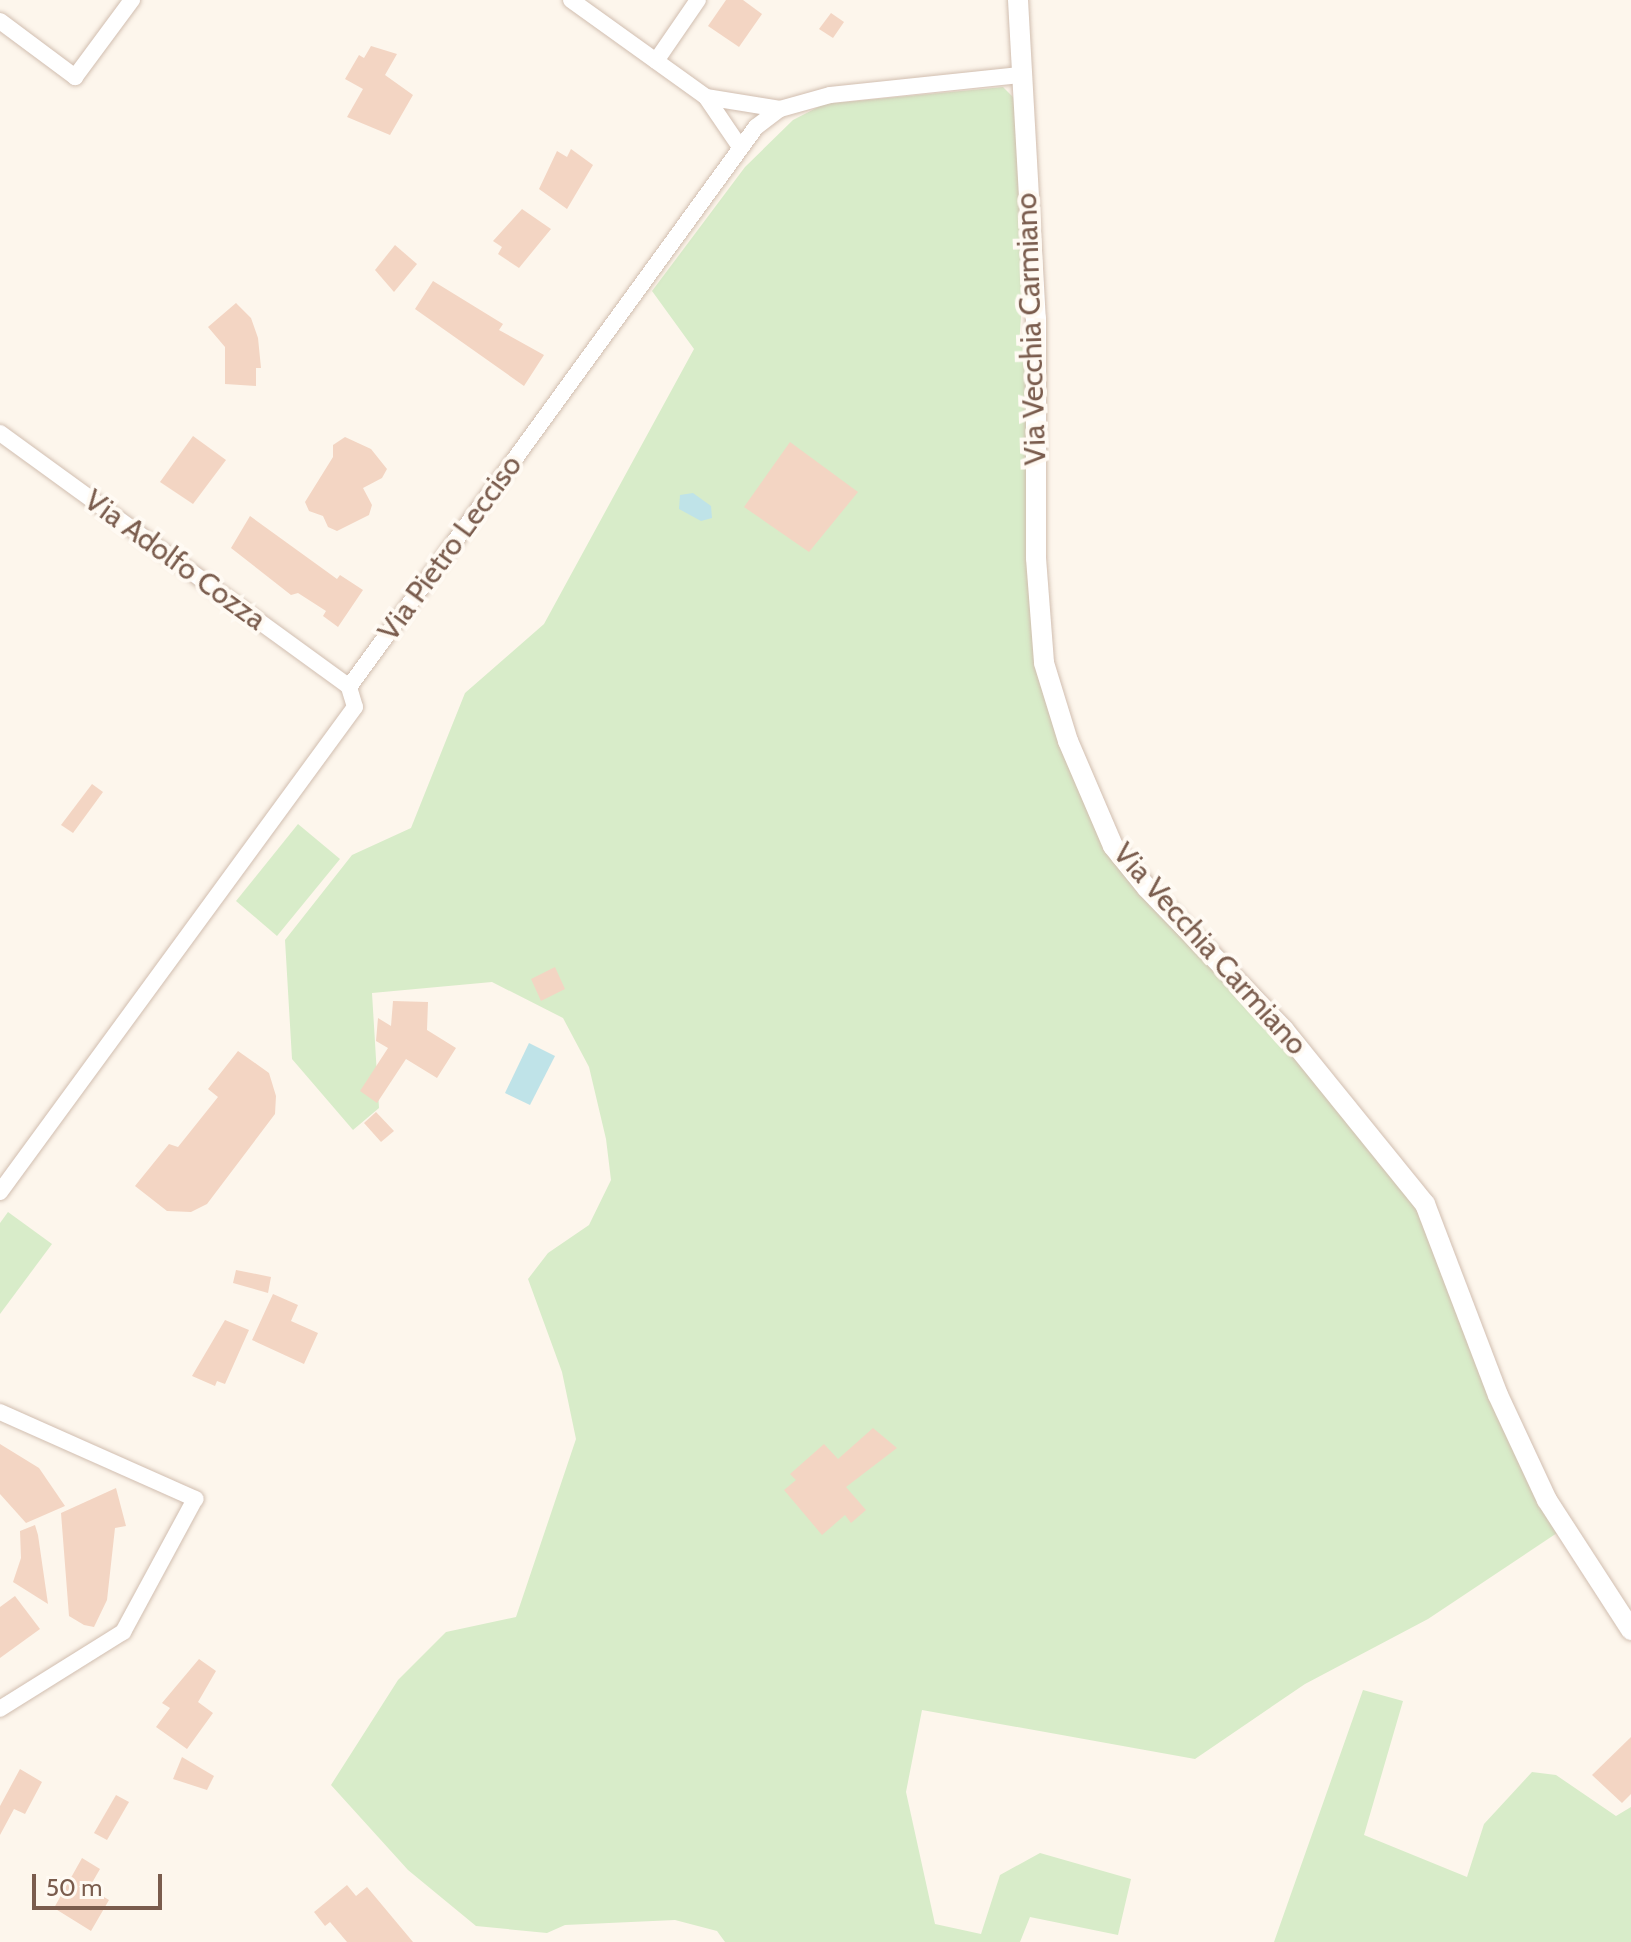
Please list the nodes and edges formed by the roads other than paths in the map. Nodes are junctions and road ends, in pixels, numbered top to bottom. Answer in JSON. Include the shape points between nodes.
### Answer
{"nodes":[{"id":1,"x":132,"y":0,"type":"edge"},
{"id":2,"x":571,"y":0,"type":"edge"},
{"id":3,"x":698,"y":0,"type":"edge"},
{"id":4,"x":1018,"y":0,"type":"edge"},
{"id":5,"x":0,"y":21,"type":"edge"},
{"id":6,"x":656,"y":61,"type":"junction"},
{"id":7,"x":1020,"y":75,"type":"junction"},
{"id":8,"x":706,"y":97,"type":"junction"},
{"id":9,"x":780,"y":109,"type":"junction"},
{"id":10,"x":740,"y":147,"type":"junction"},
{"id":11,"x":0,"y":433,"type":"edge"},
{"id":12,"x":349,"y":687,"type":"junction"},
{"id":13,"x":0,"y":1192,"type":"edge"},
{"id":14,"x":0,"y":1412,"type":"edge"},
{"id":15,"x":1631,"y":1630,"type":"edge"},
{"id":16,"x":0,"y":1709,"type":"edge"}],
"edges":[{"from":1,"to":5,"type":"street","via":[[75,77]]},
{"from":2,"to":6,"type":"street"},
{"from":3,"to":6,"type":"street"},
{"from":4,"to":7,"type":"street","name":"Via Vecchia Carmiano"},
{"from":6,"to":8,"type":"street"},
{"from":7,"to":9,"type":"street","via":[[884,86]]},
{"from":7,"to":15,"type":"street","name":"Via Vecchia Carmiano","via":[[1036,318],[1037,573],[1044,663],[1068,741],[1113,846],[1284,1030],[1425,1204],[1498,1395],[1547,1500]]},
{"from":8,"to":9,"type":"street"},
{"from":8,"to":10,"type":"street"},
{"from":9,"to":10,"type":"street","name":"Via Pietro Lecciso"},
{"from":10,"to":12,"type":"street","name":"Via Pietro Lecciso"},
{"from":11,"to":12,"type":"street","name":"Via Adolfo Cozza"},
{"from":12,"to":13,"type":"street","name":"Via Pietro Lecciso","via":[[355,707]]},
{"from":14,"to":16,"type":"street","via":[[195,1499],[123,1632]]}]}
